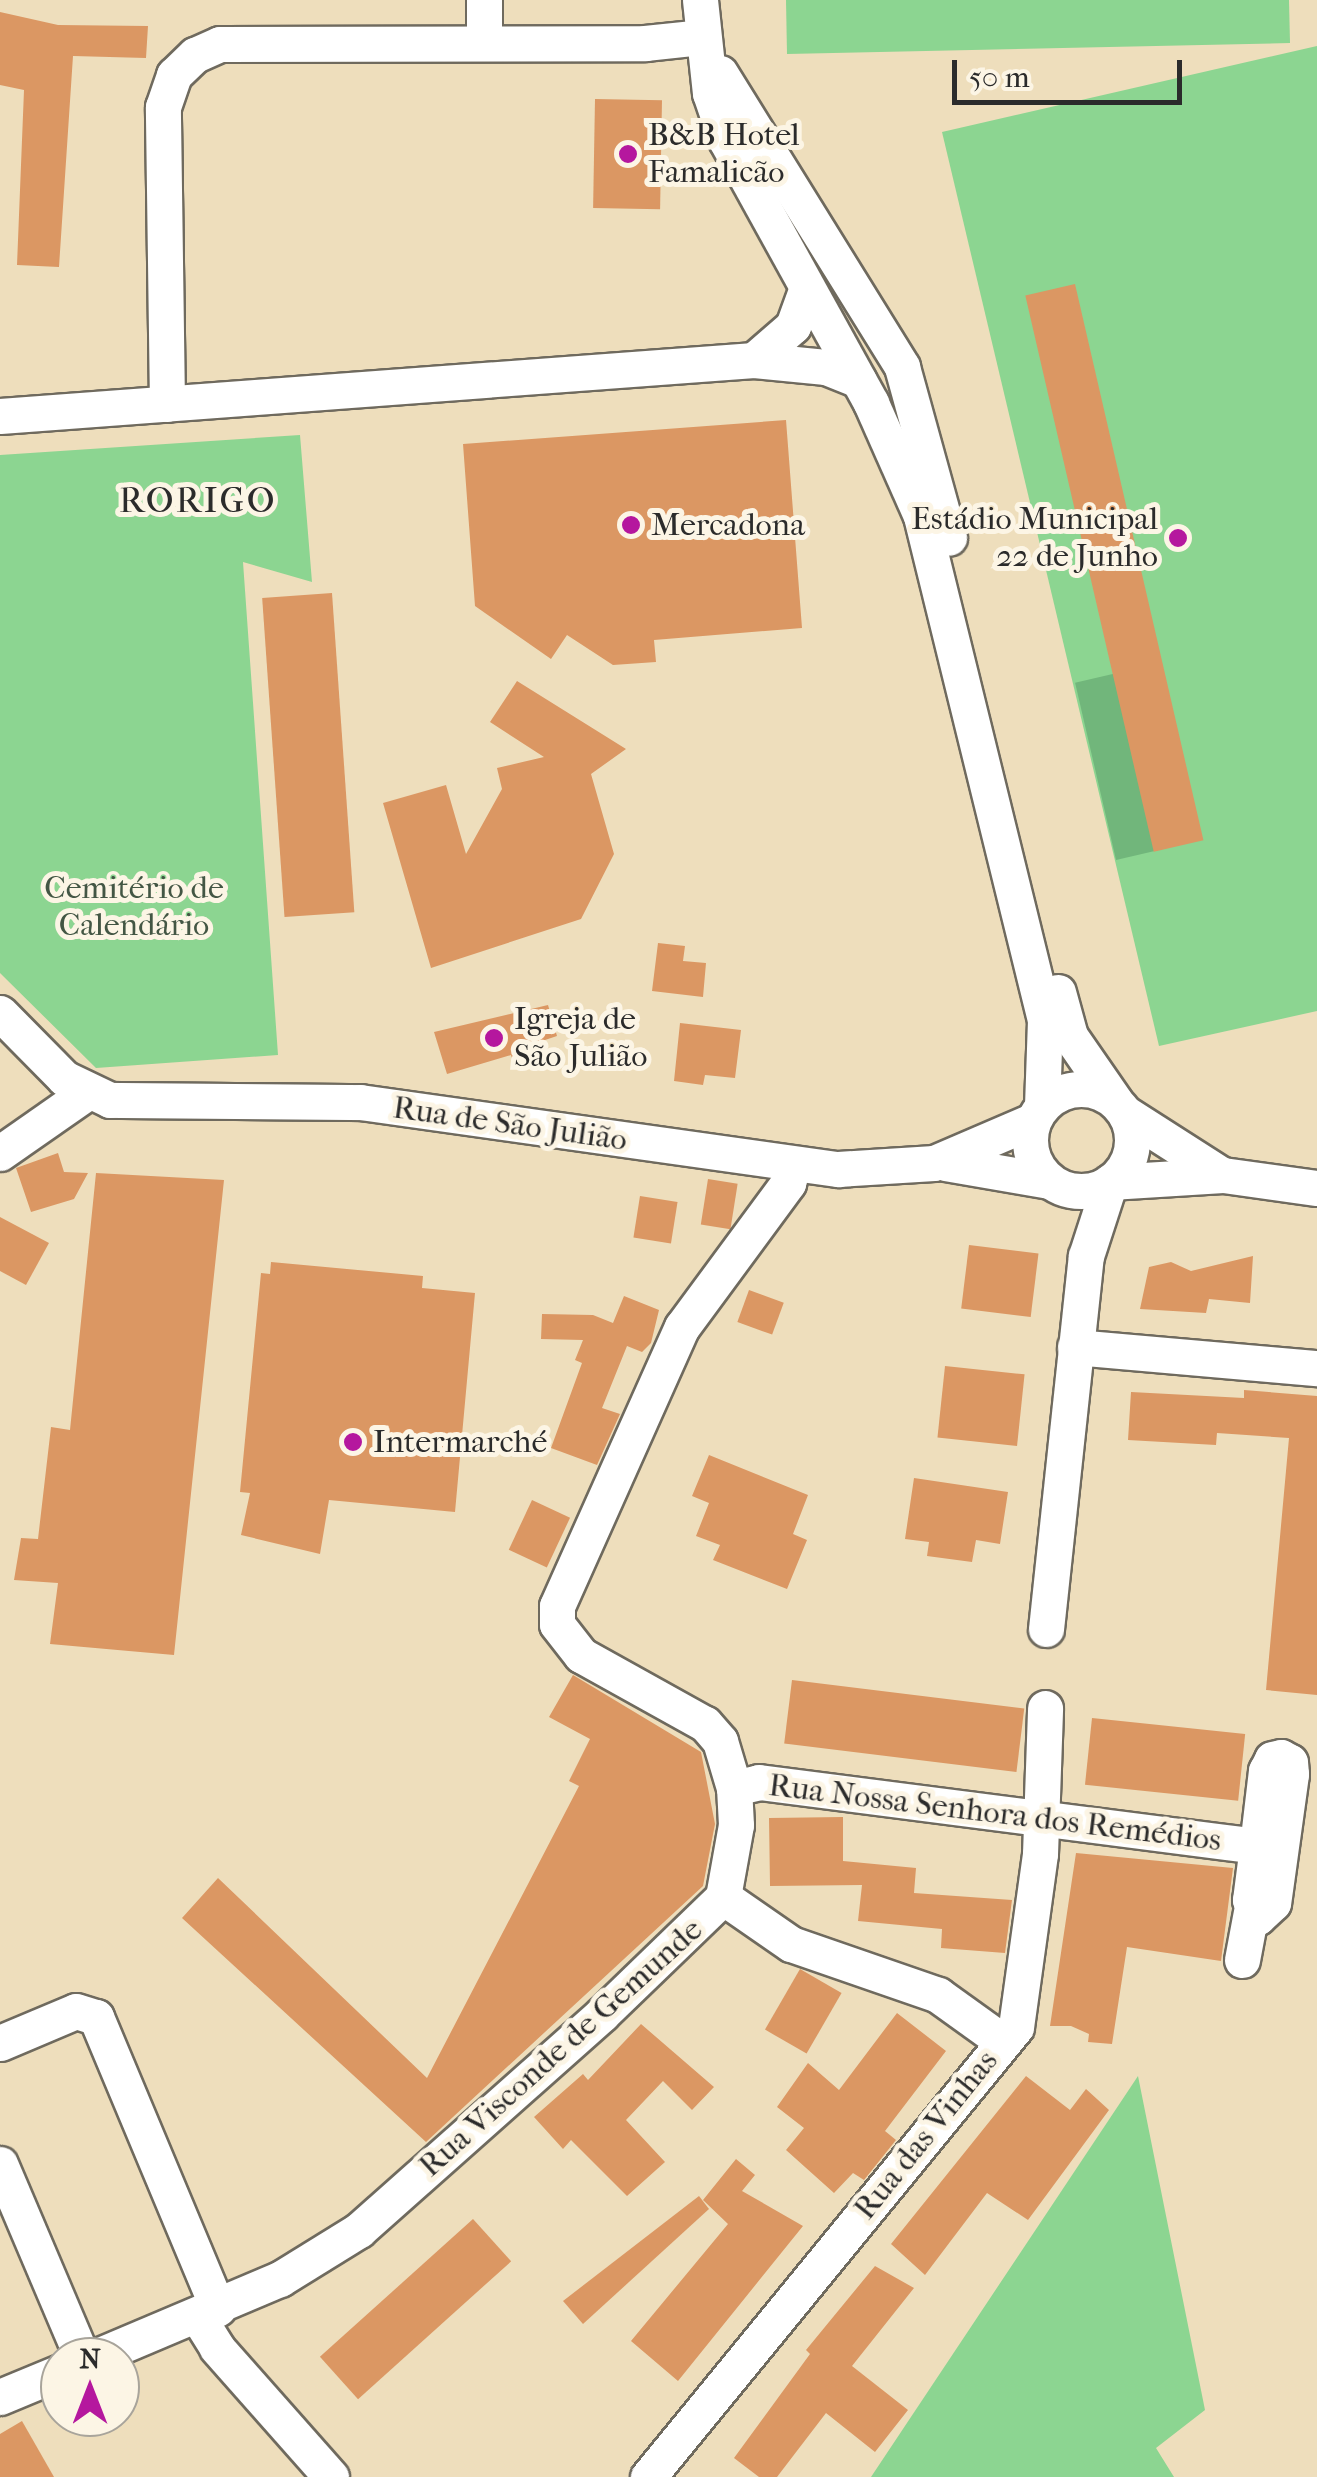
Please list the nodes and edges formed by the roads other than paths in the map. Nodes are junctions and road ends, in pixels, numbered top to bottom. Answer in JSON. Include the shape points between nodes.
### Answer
{"nodes":[{"id":1,"x":484,"y":0,"type":"edge"},
{"id":2,"x":700,"y":0,"type":"edge"},
{"id":3,"x":701,"y":37,"type":"junction"},
{"id":4,"x":484,"y":42,"type":"junction"},
{"id":5,"x":820,"y":235,"type":"junction"},
{"id":6,"x":788,"y":253,"type":"junction"},
{"id":7,"x":806,"y":292,"type":"junction"},
{"id":8,"x":754,"y":360,"type":"junction"},
{"id":9,"x":911,"y":391,"type":"junction"},
{"id":10,"x":865,"y":392,"type":"junction"},
{"id":11,"x":167,"y":404,"type":"junction"},
{"id":12,"x":0,"y":416,"type":"edge"},
{"id":13,"x":0,"y":1013,"type":"edge"},
{"id":14,"x":86,"y":1093,"type":"junction"},
{"id":15,"x":1120,"y":1107,"type":"junction"},
{"id":16,"x":1037,"y":1114,"type":"junction"},
{"id":17,"x":0,"y":1154,"type":"edge"},
{"id":18,"x":934,"y":1162,"type":"junction"},
{"id":19,"x":793,"y":1166,"type":"junction"},
{"id":20,"x":1223,"y":1175,"type":"junction"},
{"id":21,"x":1110,"y":1182,"type":"junction"},
{"id":22,"x":1056,"y":1185,"type":"junction"},
{"id":23,"x":1317,"y":1188,"type":"edge"},
{"id":24,"x":1086,"y":1256,"type":"junction"},
{"id":25,"x":1075,"y":1347,"type":"junction"},
{"id":26,"x":1317,"y":1368,"type":"edge"},
{"id":27,"x":1046,"y":1629,"type":"dead end"},
{"id":28,"x":1045,"y":1708,"type":"dead end"},
{"id":29,"x":734,"y":1788,"type":"junction"},
{"id":30,"x":1041,"y":1816,"type":"junction"},
{"id":31,"x":1257,"y":1846,"type":"junction"},
{"id":32,"x":722,"y":1897,"type":"junction"},
{"id":33,"x":1251,"y":1912,"type":"junction"},
{"id":34,"x":1242,"y":1960,"type":"dead end"},
{"id":35,"x":1002,"y":2041,"type":"junction"},
{"id":36,"x":0,"y":2042,"type":"edge"},
{"id":37,"x":0,"y":2164,"type":"edge"},
{"id":38,"x":208,"y":2312,"type":"junction"},
{"id":39,"x":74,"y":2337,"type":"edge"},
{"id":40,"x":140,"y":2339,"type":"edge"},
{"id":41,"x":40,"y":2380,"type":"edge"},
{"id":42,"x":0,"y":2397,"type":"edge"},
{"id":43,"x":331,"y":2477,"type":"edge"},
{"id":44,"x":648,"y":2477,"type":"edge"}],
"edges":[{"from":1,"to":4,"type":"street"},
{"from":2,"to":3,"type":"street"},
{"from":3,"to":4,"type":"street"},
{"from":3,"to":5,"type":"street"},
{"from":3,"to":6,"type":"street","via":[[726,140]]},
{"from":4,"to":11,"type":"street","via":[[220,44],[174,74],[163,107]]},
{"from":5,"to":6,"type":"street"},
{"from":5,"to":9,"type":"street"},
{"from":6,"to":7,"type":"street"},
{"from":7,"to":8,"type":"street","via":[[793,326]]},
{"from":7,"to":10,"type":"street"},
{"from":8,"to":10,"type":"street","via":[[826,367]]},
{"from":8,"to":11,"type":"street"},
{"from":9,"to":10,"type":"street"},
{"from":9,"to":15,"type":"street","via":[[1070,1036]]},
{"from":10,"to":16,"type":"street","via":[[903,470],[935,566],[1045,1020]]},
{"from":11,"to":12,"type":"street"},
{"from":13,"to":14,"type":"street"},
{"from":14,"to":17,"type":"street"},
{"from":14,"to":19,"type":"street","name":"Rua de São Julião","via":[[137,1103],[250,1097],[360,1102]]},
{"from":15,"to":16,"type":"street","via":[[1101,1093],[1069,1090]]},
{"from":15,"to":20,"type":"street"},
{"from":15,"to":21,"type":"street","via":[[1132,1150]]},
{"from":16,"to":18,"type":"street","name":"Rua de São Julião"},
{"from":16,"to":22,"type":"street","via":[[1031,1154]]},
{"from":18,"to":19,"type":"street","name":"Rua de São Julião","via":[[887,1170]]},
{"from":18,"to":22,"type":"street","name":"Rua de São Julião"},
{"from":19,"to":29,"type":"street","name":"Rua Visconde de Gemunde","via":[[788,1183],[682,1327],[557,1606],[557,1624],[581,1655],[705,1724],[720,1742]]},
{"from":20,"to":21,"type":"street"},
{"from":20,"to":23,"type":"street"},
{"from":21,"to":22,"type":"street","via":[[1096,1190]]},
{"from":21,"to":24,"type":"street"},
{"from":22,"to":24,"type":"street"},
{"from":24,"to":25,"type":"street"},
{"from":25,"to":26,"type":"street"},
{"from":25,"to":27,"type":"street"},
{"from":28,"to":30,"type":"street"},
{"from":29,"to":30,"type":"street","name":"Rua Nossa Senhora dos Remédios","via":[[758,1782]]},
{"from":29,"to":32,"type":"street","name":"Rua Visconde de Gemunde","via":[[734,1854]]},
{"from":30,"to":31,"type":"street","name":"Rua Nossa Senhora dos Remédios"},
{"from":30,"to":35,"type":"street","via":[[1020,2014]]},
{"from":31,"to":33,"type":"street","name":"Rua Nossa Senhora dos Remédios"},
{"from":31,"to":33,"type":"street","name":"Rua Nossa Senhora dos Remédios","via":[[1266,1771],[1281,1757],[1290,1762],[1291,1774],[1274,1903],[1266,1914]]},
{"from":32,"to":35,"type":"street","name":"Rua das Vinhas","via":[[791,1944],[938,1996]]},
{"from":32,"to":38,"type":"street","name":"Rua Visconde de Gemunde","via":[[382,2212],[309,2264]]},
{"from":33,"to":34,"type":"street","name":"Rua Nossa Senhora dos Remédios"},
{"from":35,"to":44,"type":"street","name":"Rua das Vinhas"},
{"from":36,"to":38,"type":"street","via":[[76,2011],[96,2017]]},
{"from":37,"to":39,"type":"street"},
{"from":38,"to":40,"type":"street","name":"Rua Visconde de Gemunde"},
{"from":38,"to":43,"type":"street","via":[[216,2348]]},
{"from":41,"to":42,"type":"street"}]}
